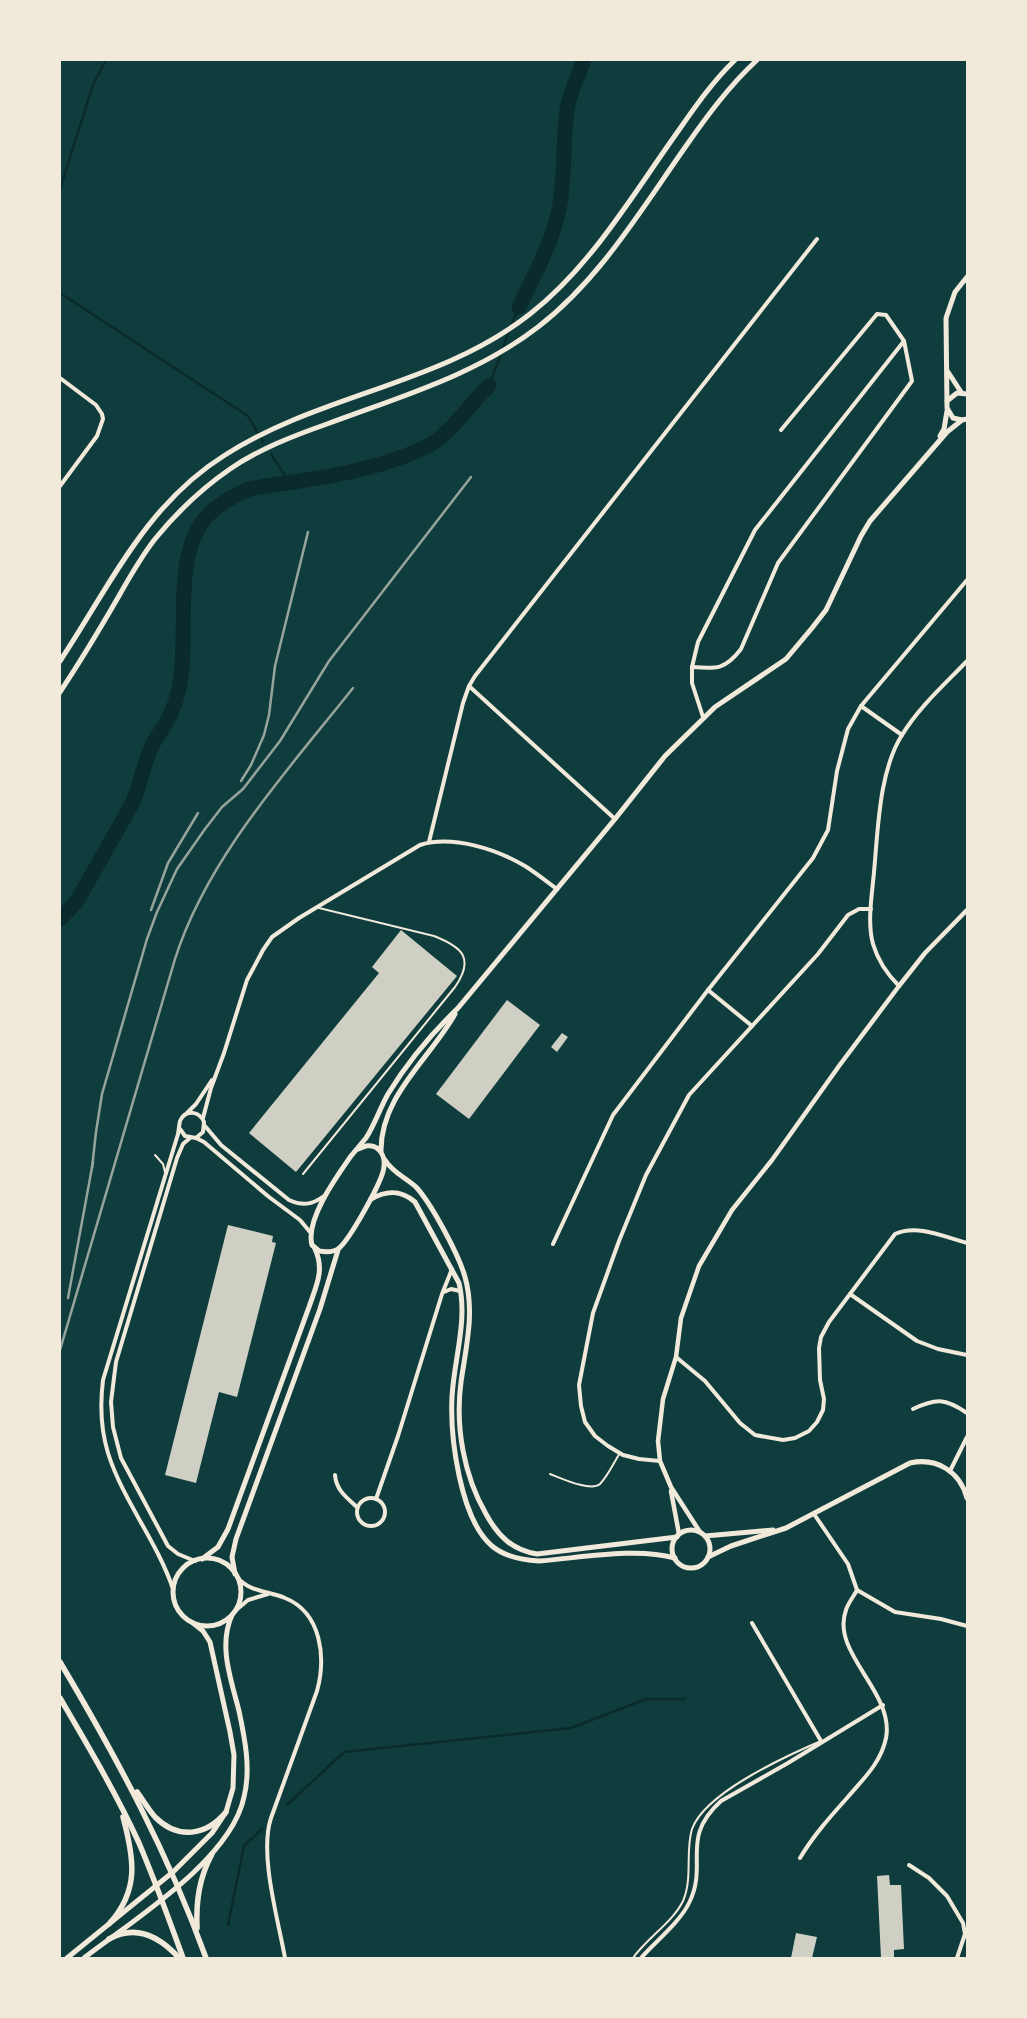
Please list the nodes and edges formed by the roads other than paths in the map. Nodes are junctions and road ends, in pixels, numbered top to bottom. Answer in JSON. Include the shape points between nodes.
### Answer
{"nodes":[{"id":1,"x":735,"y":60,"type":"edge"},
{"id":2,"x":757,"y":60,"type":"edge"},
{"id":3,"x":817,"y":239,"type":"dead end"},
{"id":4,"x":967,"y":277,"type":"edge"},
{"id":5,"x":904,"y":341,"type":"junction"},
{"id":6,"x":946,"y":369,"type":"junction"},
{"id":7,"x":60,"y":378,"type":"edge"},
{"id":8,"x":964,"y":393,"type":"edge"},
{"id":9,"x":947,"y":402,"type":"junction"},
{"id":10,"x":948,"y":411,"type":"junction"},
{"id":11,"x":964,"y":419,"type":"edge"},
{"id":12,"x":781,"y":430,"type":"dead end"},
{"id":13,"x":935,"y":445,"type":"junction"},
{"id":14,"x":60,"y":486,"type":"edge"},
{"id":15,"x":967,"y":580,"type":"edge"},
{"id":16,"x":967,"y":660,"type":"edge"},
{"id":17,"x":60,"y":661,"type":"edge"},
{"id":18,"x":692,"y":667,"type":"junction"},
{"id":19,"x":469,"y":686,"type":"junction"},
{"id":20,"x":60,"y":692,"type":"edge"},
{"id":21,"x":861,"y":706,"type":"junction"},
{"id":22,"x":703,"y":717,"type":"junction"},
{"id":23,"x":902,"y":735,"type":"junction"},
{"id":24,"x":615,"y":819,"type":"junction"},
{"id":25,"x":429,"y":842,"type":"junction"},
{"id":26,"x":557,"y":889,"type":"junction"},
{"id":27,"x":316,"y":908,"type":"junction"},
{"id":28,"x":871,"y":909,"type":"junction"},
{"id":29,"x":967,"y":910,"type":"edge"},
{"id":30,"x":899,"y":986,"type":"junction"},
{"id":31,"x":708,"y":990,"type":"junction"},
{"id":32,"x":458,"y":1008,"type":"junction"},
{"id":33,"x":752,"y":1026,"type":"junction"},
{"id":34,"x":224,"y":1054,"type":"junction"},
{"id":35,"x":185,"y":1115,"type":"junction"},
{"id":36,"x":202,"y":1118,"type":"junction"},
{"id":37,"x":205,"y":1126,"type":"junction"},
{"id":38,"x":180,"y":1129,"type":"junction"},
{"id":39,"x":190,"y":1138,"type":"junction"},
{"id":40,"x":196,"y":1138,"type":"junction"},
{"id":41,"x":356,"y":1150,"type":"junction"},
{"id":42,"x":382,"y":1154,"type":"junction"},
{"id":43,"x":155,"y":1155,"type":"dead end"},
{"id":44,"x":166,"y":1173,"type":"junction"},
{"id":45,"x":303,"y":1174,"type":"dead end"},
{"id":46,"x":328,"y":1193,"type":"junction"},
{"id":47,"x":371,"y":1199,"type":"junction"},
{"id":48,"x":310,"y":1232,"type":"junction"},
{"id":49,"x":967,"y":1243,"type":"edge"},
{"id":50,"x":553,"y":1244,"type":"dead end"},
{"id":51,"x":314,"y":1248,"type":"junction"},
{"id":52,"x":338,"y":1250,"type":"junction"},
{"id":53,"x":452,"y":1269,"type":"junction"},
{"id":54,"x":460,"y":1290,"type":"junction"},
{"id":55,"x":442,"y":1294,"type":"junction"},
{"id":56,"x":850,"y":1294,"type":"junction"},
{"id":57,"x":967,"y":1354,"type":"edge"},
{"id":58,"x":676,"y":1356,"type":"junction"},
{"id":59,"x":913,"y":1409,"type":"dead end"},
{"id":60,"x":967,"y":1413,"type":"edge"},
{"id":61,"x":967,"y":1437,"type":"edge"},
{"id":62,"x":620,"y":1453,"type":"junction"},
{"id":63,"x":660,"y":1461,"type":"junction"},
{"id":64,"x":950,"y":1471,"type":"junction"},
{"id":65,"x":550,"y":1474,"type":"dead end"},
{"id":66,"x":335,"y":1475,"type":"dead end"},
{"id":67,"x":671,"y":1487,"type":"junction"},
{"id":68,"x":967,"y":1498,"type":"edge"},
{"id":69,"x":376,"y":1499,"type":"junction"},
{"id":70,"x":357,"y":1507,"type":"junction"},
{"id":71,"x":814,"y":1514,"type":"junction"},
{"id":72,"x":786,"y":1528,"type":"junction"},
{"id":73,"x":700,"y":1532,"type":"junction"},
{"id":74,"x":678,"y":1536,"type":"junction"},
{"id":75,"x":705,"y":1536,"type":"junction"},
{"id":76,"x":708,"y":1557,"type":"junction"},
{"id":77,"x":675,"y":1558,"type":"junction"},
{"id":78,"x":202,"y":1559,"type":"junction"},
{"id":79,"x":195,"y":1561,"type":"junction"},
{"id":80,"x":236,"y":1576,"type":"junction"},
{"id":81,"x":174,"y":1589,"type":"junction"},
{"id":82,"x":857,"y":1590,"type":"junction"},
{"id":83,"x":271,"y":1594,"type":"junction"},
{"id":84,"x":233,"y":1613,"type":"junction"},
{"id":85,"x":193,"y":1623,"type":"junction"},
{"id":86,"x":752,"y":1623,"type":"dead end"},
{"id":87,"x":967,"y":1626,"type":"edge"},
{"id":88,"x":60,"y":1662,"type":"edge"},
{"id":89,"x":60,"y":1698,"type":"edge"},
{"id":90,"x":883,"y":1704,"type":"junction"},
{"id":91,"x":821,"y":1741,"type":"junction"},
{"id":92,"x":128,"y":1780,"type":"junction"},
{"id":93,"x":120,"y":1805,"type":"junction"},
{"id":94,"x":226,"y":1812,"type":"junction"},
{"id":95,"x":212,"y":1854,"type":"junction"},
{"id":96,"x":800,"y":1858,"type":"dead end"},
{"id":97,"x":909,"y":1865,"type":"dead end"},
{"id":98,"x":172,"y":1872,"type":"junction"},
{"id":99,"x":156,"y":1886,"type":"junction"},
{"id":100,"x":179,"y":1886,"type":"junction"},
{"id":101,"x":162,"y":1899,"type":"junction"},
{"id":102,"x":109,"y":1924,"type":"junction"},
{"id":103,"x":199,"y":1937,"type":"junction"},
{"id":104,"x":109,"y":1938,"type":"junction"},
{"id":105,"x":67,"y":1958,"type":"edge"},
{"id":106,"x":84,"y":1958,"type":"edge"},
{"id":107,"x":181,"y":1958,"type":"edge"},
{"id":108,"x":206,"y":1958,"type":"edge"},
{"id":109,"x":285,"y":1958,"type":"edge"},
{"id":110,"x":634,"y":1958,"type":"edge"},
{"id":111,"x":641,"y":1958,"type":"edge"},
{"id":112,"x":957,"y":1958,"type":"edge"}],
"edges":[{"from":1,"to":17,"type":"main road","via":[[701,99],[594,250],[555,293],[528,316],[478,348],[428,371],[276,427],[224,455],[197,475],[176,494],[126,553]]},
{"from":2,"to":20,"type":"main road","via":[[712,108],[624,235],[588,280],[552,316],[484,362],[282,441],[232,468],[201,491],[171,521],[139,561]]},
{"from":3,"to":19,"type":"street","via":[[493,651]]},
{"from":4,"to":6,"type":"main road","via":[[955,292],[946,318]]},
{"from":5,"to":12,"type":"street","via":[[886,315],[877,314]]},
{"from":5,"to":18,"type":"street","via":[[755,530],[698,642]]},
{"from":5,"to":18,"type":"street","via":[[912,381],[778,562],[741,650],[723,667]]},
{"from":6,"to":8,"type":"main road"},
{"from":6,"to":9,"type":"main road"},
{"from":7,"to":14,"type":"street","via":[[96,405],[103,419],[97,436]]},
{"from":8,"to":9,"type":"main road","via":[[953,394]]},
{"from":9,"to":10,"type":"main road"},
{"from":10,"to":11,"type":"main road","via":[[953,418]]},
{"from":10,"to":13,"type":"main road","via":[[944,429]]},
{"from":11,"to":13,"type":"main road"},
{"from":13,"to":22,"type":"main road","via":[[870,521],[826,610],[799,644],[772,670]]},
{"from":15,"to":21,"type":"street"},
{"from":16,"to":23,"type":"street"},
{"from":18,"to":22,"type":"street","via":[[692,683]]},
{"from":19,"to":24,"type":"street"},
{"from":19,"to":25,"type":"street"},
{"from":21,"to":23,"type":"street"},
{"from":21,"to":31,"type":"street","via":[[848,730],[837,772],[828,830],[813,858]]},
{"from":22,"to":24,"type":"main road","via":[[665,756]]},
{"from":23,"to":28,"type":"street","via":[[893,752],[881,799]]},
{"from":24,"to":26,"type":"main road"},
{"from":25,"to":26,"type":"street","via":[[459,843],[495,853],[525,866]]},
{"from":25,"to":27,"type":"street"},
{"from":26,"to":32,"type":"main road"},
{"from":27,"to":34,"type":"street","via":[[283,928],[263,950],[247,980]]},
{"from":27,"to":45,"type":"lane","via":[[434,936],[459,948],[466,966],[455,986]]},
{"from":28,"to":30,"type":"street","via":[[873,943],[880,963]]},
{"from":28,"to":33,"type":"street","via":[[859,909],[848,915],[818,954]]},
{"from":29,"to":30,"type":"street","via":[[925,953]]},
{"from":30,"to":58,"type":"street","via":[[717,1234],[699,1266],[688,1296],[681,1318]]},
{"from":31,"to":33,"type":"street"},
{"from":31,"to":50,"type":"street","via":[[613,1115]]},
{"from":32,"to":41,"type":"main road","via":[[394,1085]]},
{"from":32,"to":42,"type":"main road","via":[[398,1093],[384,1124],[380,1141]]},
{"from":33,"to":62,"type":"street","via":[[689,1095],[646,1174],[593,1313],[580,1377],[581,1406],[595,1436]]},
{"from":34,"to":35,"type":"street","via":[[211,1081]]},
{"from":34,"to":36,"type":"street"},
{"from":35,"to":36,"type":"street","via":[[196,1113]]},
{"from":35,"to":38,"type":"street","via":[[180,1121]]},
{"from":36,"to":37,"type":"street"},
{"from":37,"to":40,"type":"street"},
{"from":37,"to":46,"type":"street","via":[[221,1145],[289,1200],[308,1204]]},
{"from":38,"to":39,"type":"street"},
{"from":38,"to":44,"type":"street"},
{"from":39,"to":40,"type":"street"},
{"from":39,"to":79,"type":"street","via":[[180,1149],[118,1353],[111,1402],[116,1442],[126,1469],[168,1546]]},
{"from":40,"to":48,"type":"street","via":[[300,1220]]},
{"from":41,"to":42,"type":"main road","via":[[367,1146],[377,1148]]},
{"from":41,"to":46,"type":"main road"},
{"from":42,"to":47,"type":"main road","via":[[383,1171]]},
{"from":42,"to":74,"type":"main road","via":[[395,1173],[422,1195],[454,1250],[468,1287],[470,1310],[460,1394],[461,1436],[474,1494],[494,1529],[512,1546],[537,1554]]},
{"from":43,"to":44,"type":"lane","via":[[164,1164]]},
{"from":44,"to":81,"type":"street","via":[[103,1380],[101,1413],[111,1462],[163,1561]]},
{"from":46,"to":48,"type":"main road"},
{"from":47,"to":52,"type":"main road"},
{"from":47,"to":53,"type":"main road","via":[[393,1192],[410,1198]]},
{"from":48,"to":51,"type":"main road"},
{"from":49,"to":56,"type":"street","via":[[932,1233],[905,1230],[895,1234]]},
{"from":51,"to":52,"type":"main road","via":[[329,1252]]},
{"from":51,"to":78,"type":"main road","via":[[320,1273],[309,1306],[224,1537],[218,1547]]},
{"from":52,"to":80,"type":"main road","via":[[320,1309],[236,1539],[232,1557]]},
{"from":53,"to":54,"type":"main road"},
{"from":53,"to":55,"type":"street"},
{"from":54,"to":55,"type":"street","via":[[446,1290]]},
{"from":54,"to":77,"type":"main road","via":[[462,1313],[453,1383],[452,1427],[470,1511],[486,1539],[509,1556],[524,1560],[638,1553]]},
{"from":55,"to":69,"type":"street"},
{"from":56,"to":57,"type":"street","via":[[917,1341]]},
{"from":56,"to":58,"type":"street","via":[[829,1322],[818,1348],[823,1410],[809,1431],[795,1438],[783,1440],[755,1435]]},
{"from":58,"to":63,"type":"street","via":[[663,1399],[658,1441]]},
{"from":59,"to":60,"type":"street","via":[[931,1401],[944,1402]]},
{"from":61,"to":64,"type":"street"},
{"from":62,"to":63,"type":"street"},
{"from":62,"to":65,"type":"lane","via":[[594,1487]]},
{"from":63,"to":67,"type":"street"},
{"from":64,"to":68,"type":"main road","via":[[960,1480]]},
{"from":64,"to":71,"type":"main road","via":[[927,1462],[910,1463]]},
{"from":66,"to":70,"type":"street","via":[[341,1492]]},
{"from":67,"to":73,"type":"street"},
{"from":67,"to":74,"type":"street"},
{"from":69,"to":70,"type":"street","via":[[363,1500]]},
{"from":69,"to":70,"type":"street","via":[[383,1505],[384,1514],[376,1525],[363,1523],[357,1516]]},
{"from":71,"to":72,"type":"main road"},
{"from":71,"to":82,"type":"street","via":[[848,1564]]},
{"from":72,"to":75,"type":"main road"},
{"from":72,"to":76,"type":"main road"},
{"from":73,"to":74,"type":"main road","via":[[689,1530]]},
{"from":73,"to":75,"type":"main road"},
{"from":74,"to":77,"type":"main road","via":[[673,1547]]},
{"from":75,"to":76,"type":"main road","via":[[710,1546]]},
{"from":76,"to":77,"type":"main road","via":[[700,1565],[689,1567]]},
{"from":78,"to":79,"type":"main road"},
{"from":78,"to":80,"type":"main road","via":[[222,1562]]},
{"from":79,"to":81,"type":"main road","via":[[180,1572]]},
{"from":80,"to":83,"type":"street","via":[[247,1586]]},
{"from":80,"to":84,"type":"main road","via":[[240,1597]]},
{"from":81,"to":85,"type":"main road","via":[[178,1609]]},
{"from":82,"to":87,"type":"street","via":[[895,1612]]},
{"from":82,"to":90,"type":"street","via":[[846,1610],[844,1625],[848,1644]]},
{"from":83,"to":84,"type":"street","via":[[251,1598]]},
{"from":83,"to":109,"type":"street","via":[[286,1598],[307,1614],[318,1637],[322,1661],[318,1691],[270,1818],[267,1836],[267,1858]]},
{"from":84,"to":85,"type":"main road","via":[[214,1625]]},
{"from":84,"to":95,"type":"main road","via":[[226,1632],[225,1648],[244,1734],[247,1777],[239,1813]]},
{"from":85,"to":94,"type":"main road","via":[[204,1631],[210,1642],[230,1732],[234,1775]]},
{"from":86,"to":91,"type":"street"},
{"from":88,"to":92,"type":"highway"},
{"from":89,"to":93,"type":"highway"},
{"from":90,"to":91,"type":"street"},
{"from":90,"to":96,"type":"street","via":[[887,1736],[882,1753]]},
{"from":91,"to":110,"type":"lane","via":[[721,1794],[708,1805],[692,1829],[688,1884],[682,1902]]},
{"from":91,"to":111,"type":"street","via":[[720,1801],[706,1815],[698,1831],[695,1885],[689,1903]]},
{"from":92,"to":94,"type":"highway","via":[[155,1816],[180,1831],[191,1833],[210,1828]]},
{"from":92,"to":98,"type":"highway"},
{"from":93,"to":99,"type":"highway"},
{"from":93,"to":102,"type":"highway","via":[[131,1848],[132,1875],[126,1900]]},
{"from":94,"to":98,"type":"main road","via":[[212,1832]]},
{"from":95,"to":100,"type":"main road"},
{"from":95,"to":103,"type":"highway","via":[[198,1893]]},
{"from":97,"to":112,"type":"street","via":[[929,1878],[947,1896],[962,1923],[965,1934]]},
{"from":98,"to":99,"type":"main road"},
{"from":98,"to":100,"type":"highway"},
{"from":99,"to":101,"type":"highway"},
{"from":99,"to":102,"type":"main road"},
{"from":100,"to":101,"type":"main road"},
{"from":100,"to":103,"type":"highway"},
{"from":101,"to":104,"type":"main road"},
{"from":101,"to":107,"type":"highway"},
{"from":102,"to":105,"type":"main road"},
{"from":103,"to":108,"type":"highway"},
{"from":104,"to":106,"type":"main road"},
{"from":104,"to":107,"type":"highway","via":[[128,1932],[147,1934]]}]}
